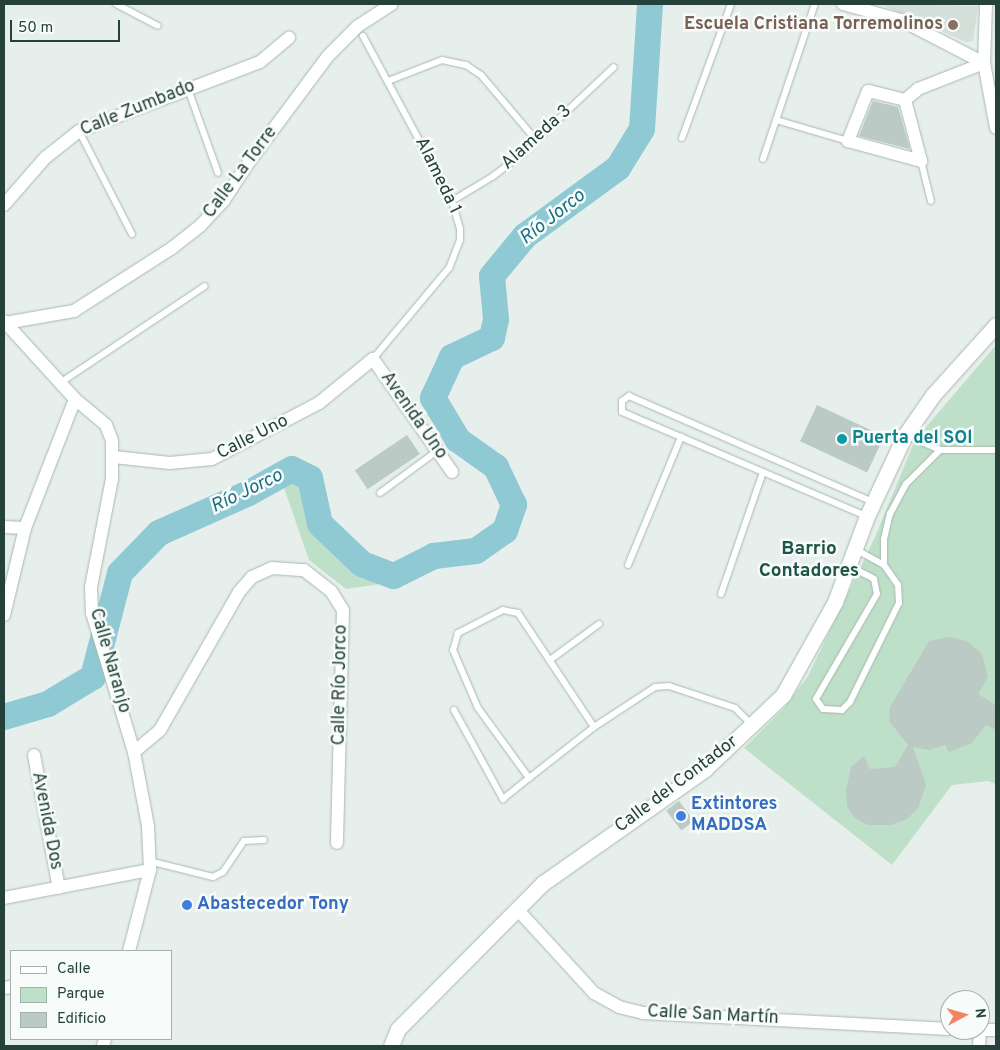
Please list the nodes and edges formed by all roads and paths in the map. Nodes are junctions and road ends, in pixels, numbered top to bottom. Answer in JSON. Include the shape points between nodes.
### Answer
{"nodes":[{"id":1,"x":116,"y":4,"type":"edge"},
{"id":2,"x":392,"y":4,"type":"edge"},
{"id":3,"x":731,"y":4,"type":"edge"},
{"id":4,"x":815,"y":4,"type":"edge"},
{"id":5,"x":843,"y":4,"type":"edge"},
{"id":6,"x":986,"y":4,"type":"edge"},
{"id":7,"x":158,"y":26,"type":"dead end"},
{"id":8,"x":363,"y":36,"type":"dead end"},
{"id":9,"x":289,"y":38,"type":"dead end"},
{"id":10,"x":984,"y":63,"type":"junction"},
{"id":11,"x":614,"y":67,"type":"dead end"},
{"id":12,"x":388,"y":81,"type":"junction"},
{"id":13,"x":188,"y":89,"type":"junction"},
{"id":14,"x":905,"y":100,"type":"junction"},
{"id":15,"x":776,"y":120,"type":"junction"},
{"id":16,"x":996,"y":128,"type":"edge"},
{"id":17,"x":79,"y":130,"type":"junction"},
{"id":18,"x":682,"y":138,"type":"dead end"},
{"id":19,"x":536,"y":140,"type":"junction"},
{"id":20,"x":848,"y":141,"type":"junction"},
{"id":21,"x":763,"y":159,"type":"dead end"},
{"id":22,"x":921,"y":161,"type":"junction"},
{"id":23,"x":218,"y":173,"type":"dead end"},
{"id":24,"x":452,"y":201,"type":"junction"},
{"id":25,"x":931,"y":201,"type":"dead end"},
{"id":26,"x":4,"y":205,"type":"edge"},
{"id":27,"x":132,"y":234,"type":"dead end"},
{"id":28,"x":205,"y":286,"type":"dead end"},
{"id":29,"x":4,"y":322,"type":"edge"},
{"id":30,"x":996,"y":325,"type":"edge"},
{"id":31,"x":373,"y":359,"type":"junction"},
{"id":32,"x":59,"y":383,"type":"junction"},
{"id":33,"x":75,"y":399,"type":"junction"},
{"id":34,"x":905,"y":435,"type":"junction"},
{"id":35,"x":681,"y":437,"type":"junction"},
{"id":36,"x":940,"y":450,"type":"junction"},
{"id":37,"x":996,"y":450,"type":"edge"},
{"id":38,"x":437,"y":451,"type":"junction"},
{"id":39,"x":114,"y":457,"type":"junction"},
{"id":40,"x":452,"y":472,"type":"dead end"},
{"id":41,"x":763,"y":472,"type":"junction"},
{"id":42,"x":380,"y":493,"type":"dead end"},
{"id":43,"x":870,"y":509,"type":"junction"},
{"id":44,"x":4,"y":527,"type":"edge"},
{"id":45,"x":25,"y":528,"type":"junction"},
{"id":46,"x":855,"y":548,"type":"junction"},
{"id":47,"x":628,"y":565,"type":"dead end"},
{"id":48,"x":884,"y":565,"type":"junction"},
{"id":49,"x":848,"y":566,"type":"junction"},
{"id":50,"x":721,"y":594,"type":"dead end"},
{"id":51,"x":4,"y":615,"type":"edge"},
{"id":52,"x":599,"y":624,"type":"dead end"},
{"id":53,"x":550,"y":660,"type":"junction"},
{"id":54,"x":454,"y":710,"type":"dead end"},
{"id":55,"x":753,"y":726,"type":"junction"},
{"id":56,"x":594,"y":728,"type":"junction"},
{"id":57,"x":134,"y":752,"type":"junction"},
{"id":58,"x":34,"y":755,"type":"dead end"},
{"id":59,"x":529,"y":778,"type":"junction"},
{"id":60,"x":264,"y":840,"type":"dead end"},
{"id":61,"x":338,"y":843,"type":"dead end"},
{"id":62,"x":150,"y":866,"type":"junction"},
{"id":63,"x":58,"y":888,"type":"junction"},
{"id":64,"x":4,"y":898,"type":"edge"},
{"id":65,"x":517,"y":910,"type":"junction"},
{"id":66,"x":130,"y":950,"type":"edge"},
{"id":67,"x":940,"y":1028,"type":"edge"},
{"id":68,"x":391,"y":1046,"type":"edge"}],
"edges":[{"from":1,"to":7,"type":"lane"},
{"from":2,"to":29,"type":"street","name":"Calle La Torre","via":[[358,26],[328,56],[224,200],[200,226],[172,248],[74,311]]},
{"from":3,"to":18,"type":"lane"},
{"from":4,"to":15,"type":"lane"},
{"from":5,"to":10,"type":"street","via":[[901,20]]},
{"from":6,"to":10,"type":"street"},
{"from":8,"to":12,"type":"lane","name":"Alameda 1"},
{"from":9,"to":13,"type":"street","name":"Calle Zumbado","via":[[260,62]]},
{"from":10,"to":14,"type":"street","via":[[918,89]]},
{"from":10,"to":16,"type":"street"},
{"from":11,"to":19,"type":"lane","name":"Alameda 3"},
{"from":12,"to":19,"type":"lane","via":[[442,60],[466,65],[481,75]]},
{"from":12,"to":24,"type":"lane","name":"Alameda 1"},
{"from":13,"to":17,"type":"street","name":"Calle Zumbado"},
{"from":13,"to":23,"type":"lane"},
{"from":14,"to":20,"type":"street","via":[[868,91]]},
{"from":14,"to":22,"type":"street"},
{"from":15,"to":20,"type":"lane"},
{"from":15,"to":21,"type":"lane"},
{"from":17,"to":26,"type":"street","name":"Calle Zumbado","via":[[45,158]]},
{"from":17,"to":27,"type":"lane"},
{"from":19,"to":24,"type":"lane","name":"Alameda 3","via":[[492,178]]},
{"from":20,"to":22,"type":"street"},
{"from":22,"to":25,"type":"lane"},
{"from":24,"to":31,"type":"lane","name":"Alameda 1","via":[[459,217],[460,240],[449,268]]},
{"from":28,"to":32,"type":"lane"},
{"from":29,"to":32,"type":"street","name":"Calle Naranjo"},
{"from":30,"to":34,"type":"street","name":"Calle del Contador","via":[[933,395]]},
{"from":31,"to":38,"type":"street","name":"Avenida Uno"},
{"from":31,"to":39,"type":"street","name":"Calle Uno","via":[[319,403],[212,459],[170,463]]},
{"from":32,"to":33,"type":"street","name":"Calle Naranjo"},
{"from":33,"to":39,"type":"street","name":"Calle Naranjo","via":[[106,425]]},
{"from":33,"to":45,"type":"street"},
{"from":34,"to":36,"type":"lane"},
{"from":34,"to":43,"type":"street","name":"Calle del Contador"},
{"from":35,"to":41,"type":"lane"},
{"from":35,"to":43,"type":"lane","via":[[622,412],[622,401],[629,396]]},
{"from":35,"to":47,"type":"lane"},
{"from":36,"to":37,"type":"lane"},
{"from":36,"to":48,"type":"lane","via":[[906,484],[890,514],[884,539]]},
{"from":38,"to":40,"type":"street","name":"Avenida Uno"},
{"from":38,"to":42,"type":"lane"},
{"from":39,"to":57,"type":"street","name":"Calle Naranjo","via":[[91,587],[92,614]]},
{"from":41,"to":43,"type":"lane"},
{"from":41,"to":50,"type":"lane"},
{"from":43,"to":46,"type":"street","name":"Calle del Contador"},
{"from":44,"to":45,"type":"street"},
{"from":45,"to":51,"type":"street"},
{"from":46,"to":48,"type":"lane"},
{"from":46,"to":49,"type":"street","name":"Calle del Contador"},
{"from":48,"to":49,"type":"lane","via":[[898,585],[899,603],[850,702],[842,710],[832,711],[823,709],[816,699],[877,594],[874,579]]},
{"from":49,"to":55,"type":"street","name":"Calle del Contador","via":[[834,602],[783,695]]},
{"from":52,"to":53,"type":"lane"},
{"from":53,"to":56,"type":"lane"},
{"from":53,"to":59,"type":"lane","via":[[518,613],[510,610],[502,610],[458,633],[454,640],[453,650],[458,665],[478,708]]},
{"from":54,"to":59,"type":"lane","via":[[503,799]]},
{"from":55,"to":56,"type":"lane","via":[[735,708],[661,686]]},
{"from":55,"to":65,"type":"street","name":"Calle del Contador","via":[[705,768],[543,883]]},
{"from":56,"to":59,"type":"lane"},
{"from":57,"to":61,"type":"street","name":"Calle Río Jorco","via":[[160,730],[239,592],[252,577],[272,568],[304,570],[332,591],[343,610]]},
{"from":57,"to":62,"type":"street","name":"Calle Naranjo","via":[[148,826]]},
{"from":58,"to":63,"type":"street","name":"Avenida Dos"},
{"from":60,"to":62,"type":"lane","via":[[244,840],[223,872],[213,877]]},
{"from":62,"to":63,"type":"street"},
{"from":62,"to":66,"type":"street","name":"Calle Naranjo"},
{"from":63,"to":64,"type":"street"},
{"from":65,"to":67,"type":"street","name":"Calle San Martín","via":[[594,993],[619,1006],[643,1012]]},
{"from":65,"to":68,"type":"street","name":"Calle del Contador","via":[[398,1029]]}]}
